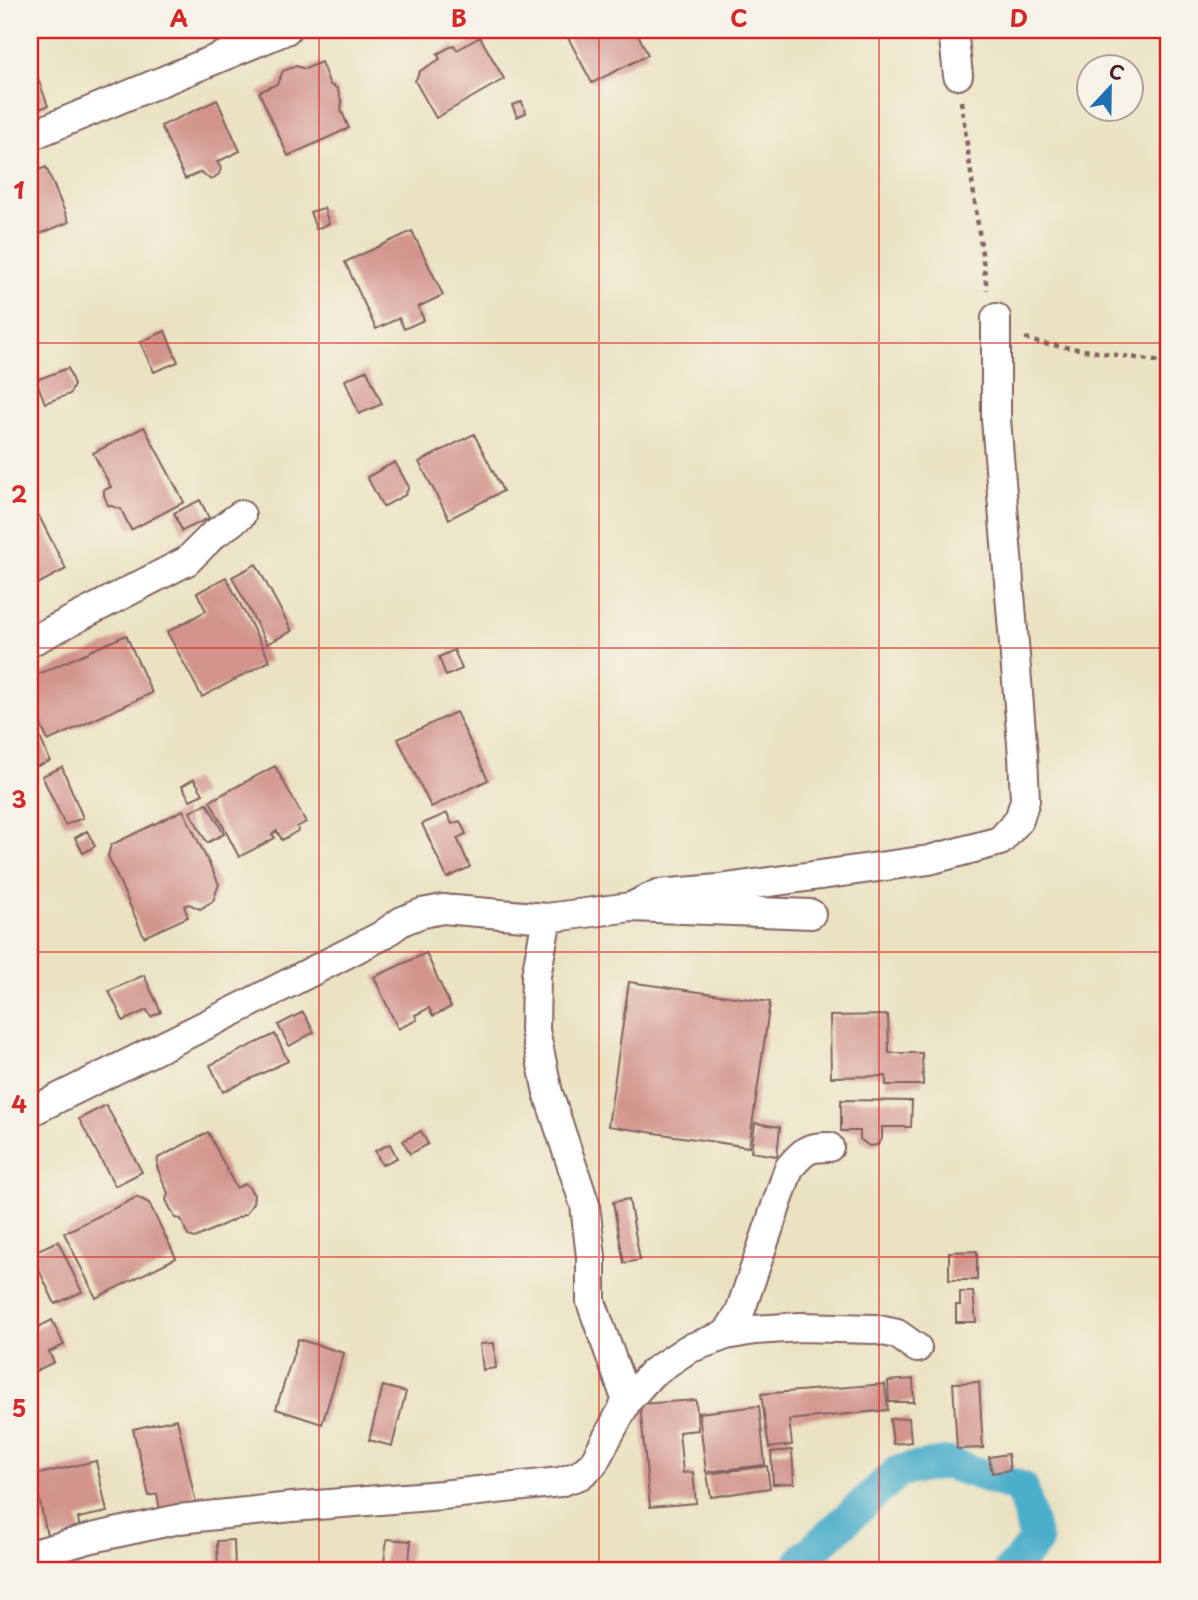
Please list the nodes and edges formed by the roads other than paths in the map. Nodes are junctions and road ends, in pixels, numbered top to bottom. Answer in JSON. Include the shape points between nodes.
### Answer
{"nodes":[{"id":1,"x":286,"y":30,"type":"edge"},
{"id":2,"x":953,"y":30,"type":"edge"},
{"id":3,"x":958,"y":75,"type":"road end"},
{"id":4,"x":30,"y":136,"type":"edge"},
{"id":5,"x":996,"y":318,"type":"road end"},
{"id":6,"x":241,"y":515,"type":"dead end"},
{"id":7,"x":30,"y":642,"type":"edge"},
{"id":8,"x":631,"y":907,"type":"junction"},
{"id":9,"x":811,"y":914,"type":"dead end"},
{"id":10,"x":547,"y":918,"type":"junction"},
{"id":11,"x":30,"y":1112,"type":"edge"},
{"id":12,"x":830,"y":1147,"type":"dead end"},
{"id":13,"x":726,"y":1335,"type":"junction"},
{"id":14,"x":917,"y":1348,"type":"dead end"},
{"id":15,"x":627,"y":1401,"type":"junction"},
{"id":16,"x":30,"y":1555,"type":"edge"}],
"edges":[{"from":1,"to":4,"type":"street"},
{"from":2,"to":3,"type":"street"},
{"from":5,"to":8,"type":"street","via":[[996,419],[1023,756],[1025,800],[1019,820],[1000,841],[929,860],[658,894]]},
{"from":6,"to":7,"type":"street","via":[[187,561]]},
{"from":8,"to":9,"type":"street"},
{"from":8,"to":10,"type":"street"},
{"from":10,"to":11,"type":"street","via":[[443,909],[422,913]]},
{"from":10,"to":15,"type":"street","via":[[536,976],[535,1030],[548,1093],[585,1205],[592,1302]]},
{"from":12,"to":13,"type":"street","via":[[811,1147],[789,1168],[740,1311]]},
{"from":13,"to":14,"type":"street","via":[[801,1327],[874,1329],[897,1334]]},
{"from":13,"to":15,"type":"street","via":[[688,1349],[652,1373]]},
{"from":15,"to":16,"type":"street","via":[[593,1464],[560,1482],[179,1519]]}]}
